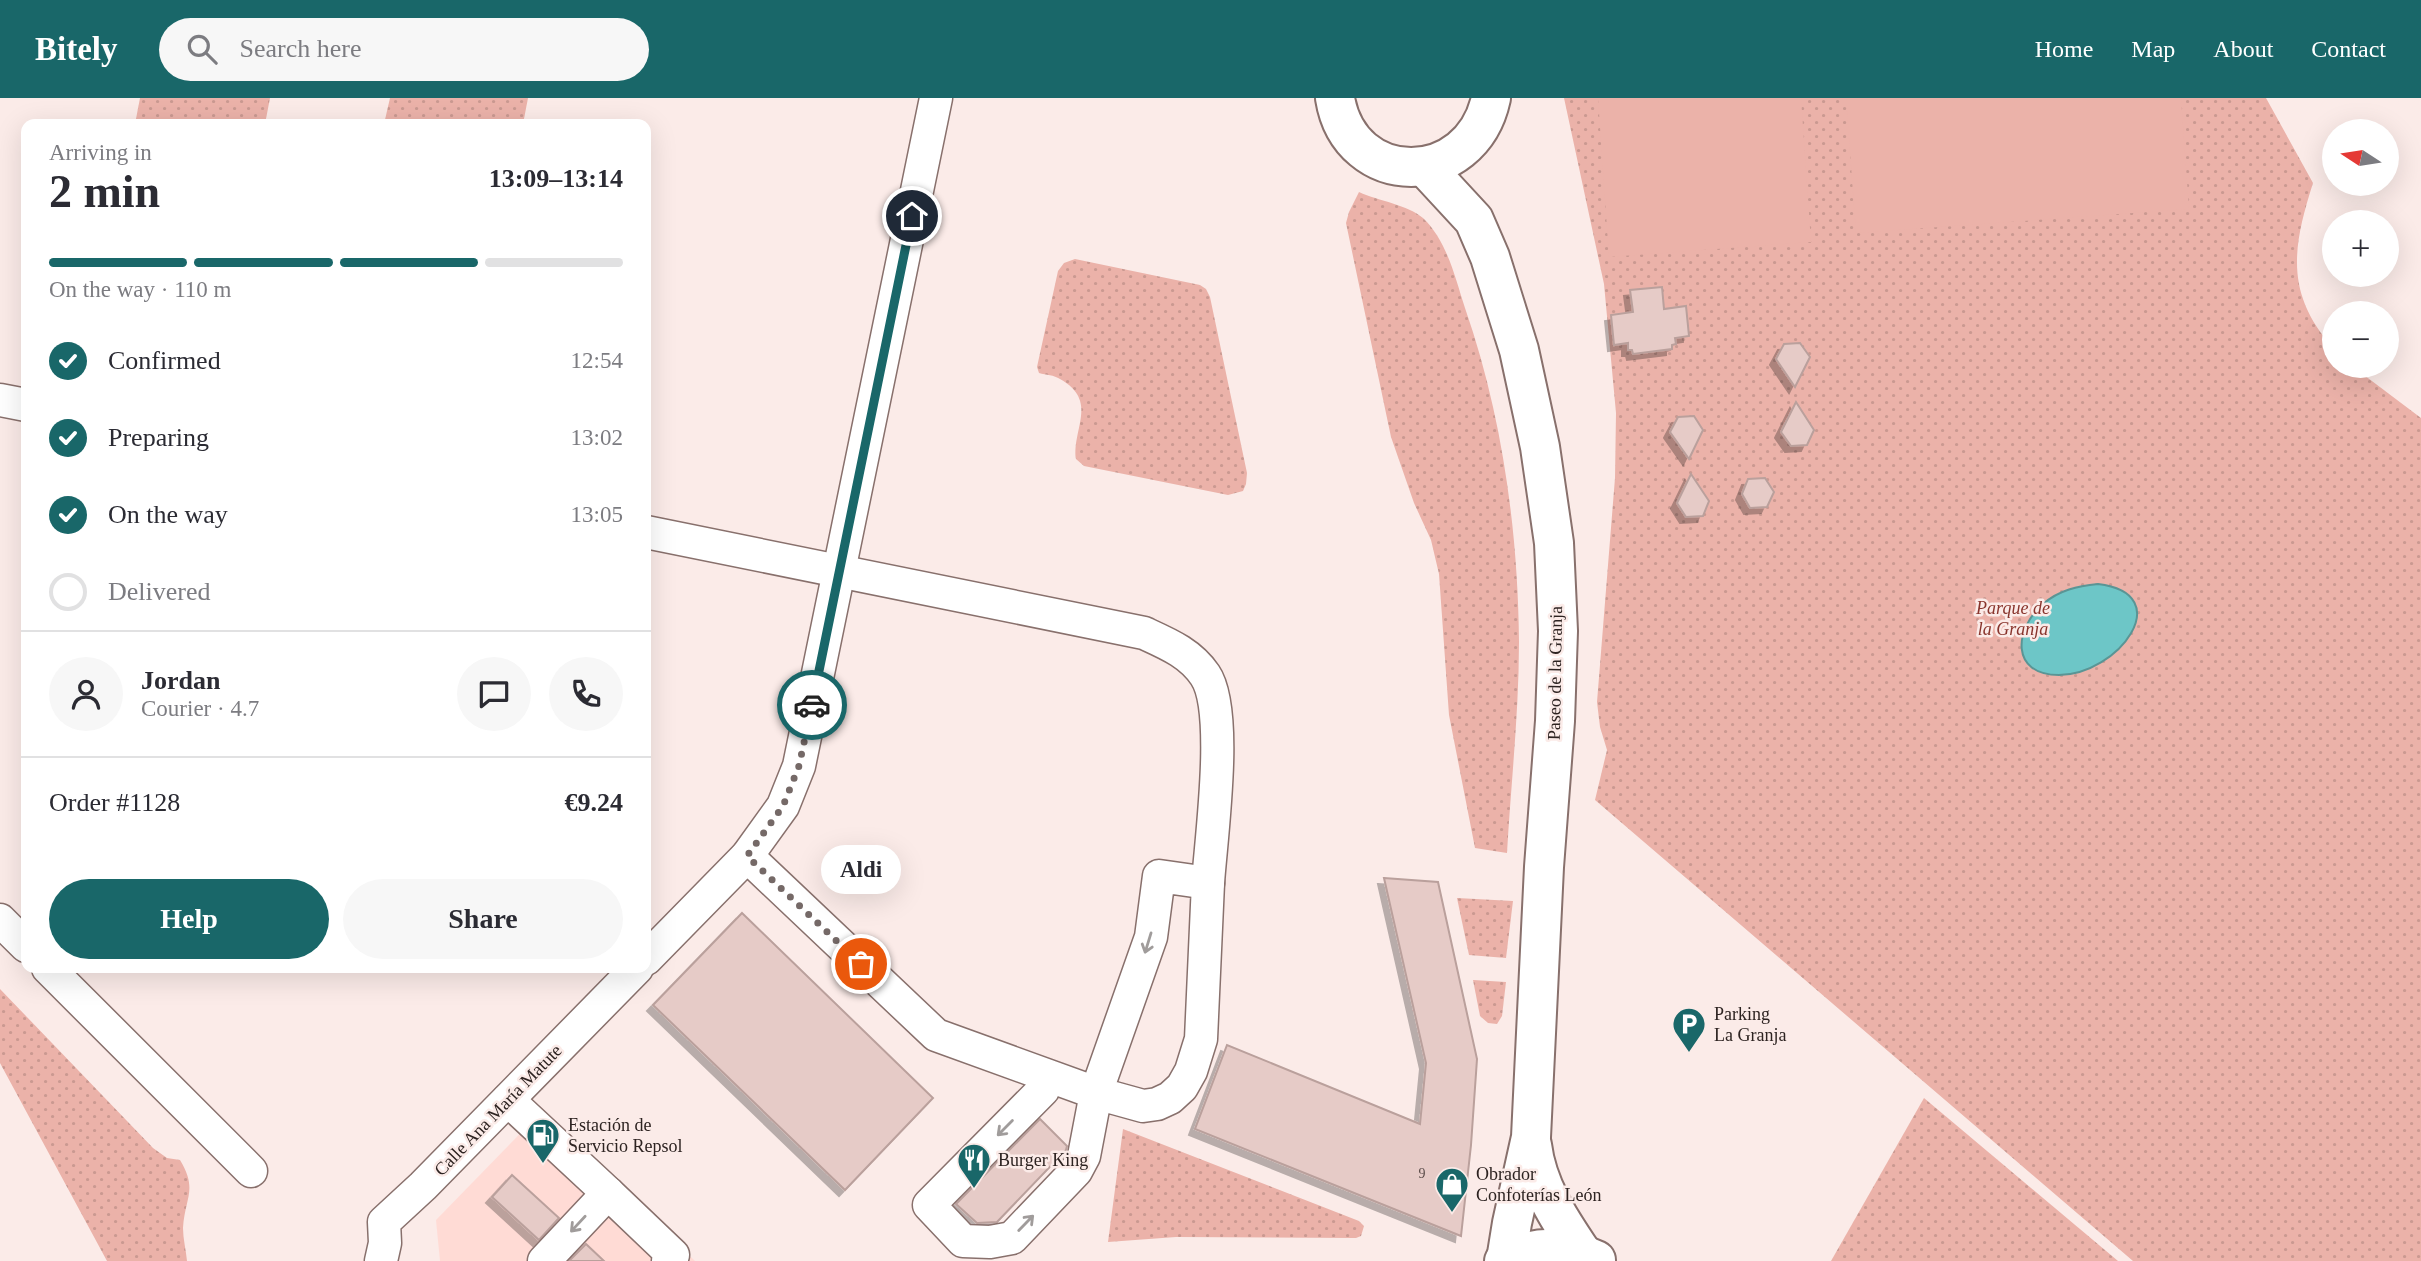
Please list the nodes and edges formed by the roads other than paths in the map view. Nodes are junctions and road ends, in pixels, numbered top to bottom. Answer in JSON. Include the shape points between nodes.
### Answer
{"nodes":[{"id":1,"x":936,"y":98,"type":"edge"},
{"id":2,"x":1491,"y":98,"type":"edge"},
{"id":3,"x":1333,"y":99,"type":"edge"},
{"id":4,"x":1469,"y":143,"type":"junction"},
{"id":5,"x":1425,"y":167,"type":"junction"},
{"id":6,"x":1474,"y":220,"type":"junction"},
{"id":7,"x":0,"y":400,"type":"edge"},
{"id":8,"x":21,"y":404,"type":"edge"},
{"id":9,"x":651,"y":533,"type":"edge"},
{"id":10,"x":840,"y":571,"type":"junction"},
{"id":11,"x":747,"y":856,"type":"junction"},
{"id":12,"x":1208,"y":883,"type":"junction"},
{"id":13,"x":0,"y":920,"type":"edge"},
{"id":14,"x":21,"y":941,"type":"edge"},
{"id":15,"x":651,"y":954,"type":"edge"},
{"id":16,"x":52,"y":973,"type":"edge"},
{"id":17,"x":632,"y":973,"type":"edge"},
{"id":18,"x":1048,"y":1076,"type":"junction"},
{"id":19,"x":1096,"y":1093,"type":"junction"},
{"id":20,"x":508,"y":1100,"type":"junction"},
{"id":21,"x":1531,"y":1137,"type":"junction"},
{"id":22,"x":251,"y":1171,"type":"dead end"},
{"id":23,"x":608,"y":1193,"type":"junction"},
{"id":24,"x":1590,"y":1257,"type":"edge"},
{"id":25,"x":674,"y":1259,"type":"edge"},
{"id":26,"x":1505,"y":1260,"type":"edge"},
{"id":27,"x":380,"y":1261,"type":"edge"},
{"id":28,"x":544,"y":1261,"type":"edge"}],
"edges":[{"from":1,"to":10,"type":"street"},
{"from":2,"to":4,"type":"main road","via":[[1483,123]]},
{"from":3,"to":5,"type":"main road","via":[[1352,139],[1372,157],[1398,166]]},
{"from":4,"to":5,"type":"main road","via":[[1450,158]]},
{"from":4,"to":6,"type":"main road","name":"Paseo de la Granja"},
{"from":5,"to":6,"type":"main road","name":"Paseo de la Granja"},
{"from":6,"to":21,"type":"main road","name":"Paseo de la Granja","via":[[1518,349],[1540,447],[1553,543],[1558,631],[1555,721]]},
{"from":7,"to":8,"type":"street"},
{"from":9,"to":10,"type":"street"},
{"from":10,"to":11,"type":"street","via":[[799,766],[783,806]]},
{"from":10,"to":12,"type":"street","via":[[1144,633],[1182,651],[1206,677],[1219,735]]},
{"from":11,"to":15,"type":"street"},
{"from":11,"to":18,"type":"street","via":[[936,1035]]},
{"from":12,"to":19,"type":"street","one_way":true,"via":[[1160,876],[1151,937]]},
{"from":12,"to":19,"type":"street","via":[[1201,1039],[1182,1087],[1157,1104],[1143,1105]]},
{"from":13,"to":14,"type":"street"},
{"from":16,"to":22,"type":"street"},
{"from":17,"to":20,"type":"street","name":"Calle Ana María Matute"},
{"from":18,"to":19,"type":"street"},
{"from":18,"to":19,"type":"street","one_way":true,"via":[[1043,1090],[929,1205],[963,1241],[1012,1238],[1076,1171],[1084,1156]]},
{"from":20,"to":23,"type":"street"},
{"from":20,"to":27,"type":"street","name":"Calle Ana María Matute","via":[[384,1222]]},
{"from":21,"to":24,"type":"main road","name":"Paseo de la Granja","via":[[1534,1165],[1557,1216]]},
{"from":21,"to":26,"type":"main road","name":"Paseo de la Granja"},
{"from":23,"to":25,"type":"street"},
{"from":23,"to":28,"type":"street","one_way":true},
{"from":24,"to":26,"type":"main road","via":[[1556,1248],[1530,1250]]}]}
